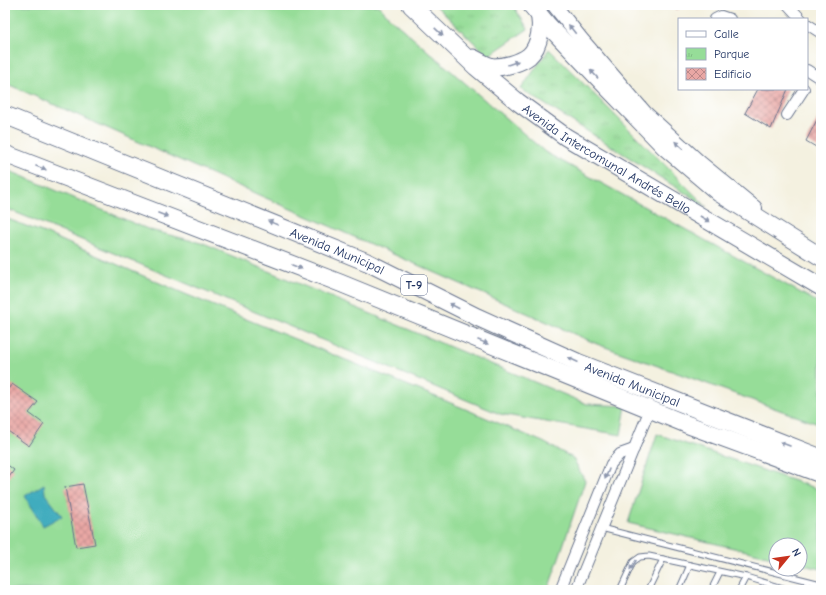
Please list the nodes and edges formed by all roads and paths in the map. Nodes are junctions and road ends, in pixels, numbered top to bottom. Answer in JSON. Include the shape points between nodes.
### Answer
{"nodes":[{"id":1,"x":411,"y":5,"type":"edge"},
{"id":2,"x":554,"y":5,"type":"edge"},
{"id":3,"x":788,"y":5,"type":"edge"},
{"id":4,"x":535,"y":8,"type":"edge"},
{"id":5,"x":717,"y":18,"type":"edge"},
{"id":6,"x":727,"y":18,"type":"edge"},
{"id":7,"x":800,"y":18,"type":"edge"},
{"id":8,"x":808,"y":25,"type":"edge"},
{"id":9,"x":821,"y":33,"type":"edge"},
{"id":10,"x":453,"y":45,"type":"junction"},
{"id":11,"x":814,"y":74,"type":"edge"},
{"id":12,"x":808,"y":83,"type":"edge"},
{"id":13,"x":803,"y":90,"type":"edge"},
{"id":14,"x":5,"y":115,"type":"edge"},
{"id":15,"x":788,"y":115,"type":"dead end"},
{"id":16,"x":5,"y":154,"type":"edge"},
{"id":17,"x":814,"y":252,"type":"edge"},
{"id":18,"x":821,"y":287,"type":"edge"},
{"id":19,"x":650,"y":409,"type":"junction"},
{"id":20,"x":634,"y":449,"type":"junction"},
{"id":21,"x":821,"y":458,"type":"edge"},
{"id":22,"x":821,"y":474,"type":"edge"},
{"id":23,"x":601,"y":528,"type":"junction"},
{"id":24,"x":663,"y":559,"type":"junction"},
{"id":25,"x":690,"y":565,"type":"junction"},
{"id":26,"x":720,"y":572,"type":"junction"},
{"id":27,"x":746,"y":577,"type":"junction"},
{"id":28,"x":821,"y":584,"type":"edge"},
{"id":29,"x":771,"y":588,"type":"edge"},
{"id":30,"x":560,"y":590,"type":"edge"},
{"id":31,"x":576,"y":590,"type":"edge"},
{"id":32,"x":620,"y":590,"type":"edge"},
{"id":33,"x":648,"y":590,"type":"edge"},
{"id":34,"x":679,"y":590,"type":"edge"},
{"id":35,"x":711,"y":590,"type":"edge"},
{"id":36,"x":739,"y":590,"type":"edge"},
{"id":37,"x":790,"y":590,"type":"edge"}],
"edges":[{"from":1,"to":10,"type":"highway","name":"Avenida Intercomunal Andrés Bello","one_way":true},
{"from":17,"to":2,"type":"main road","one_way":true,"via":[[715,176],[666,134],[608,72]]},
{"from":3,"to":7,"type":"street"},
{"from":10,"to":4,"type":"highway","one_way":true,"via":[[492,67],[509,65],[525,58],[536,45],[541,26]]},
{"from":17,"to":4,"type":"highway","one_way":true,"via":[[719,193],[665,147]]},
{"from":5,"to":6,"type":"street"},
{"from":8,"to":9,"type":"street"},
{"from":10,"to":18,"type":"highway","name":"Avenida Intercomunal Andrés Bello","one_way":true,"via":[[518,102],[566,137]]},
{"from":11,"to":12,"type":"street"},
{"from":13,"to":15,"type":"street"},
{"from":21,"to":14,"type":"highway","name":"Avenida Municipal","number":"T-9","one_way":true,"via":[[577,362],[477,318],[353,256]]},
{"from":16,"to":19,"type":"highway","name":"Avenida Municipal","number":"T-9","one_way":true,"via":[[340,283]]},
{"from":19,"to":20,"type":"street"},
{"from":19,"to":22,"type":"highway","name":"Avenida Municipal","number":"T-9"},
{"from":20,"to":23,"type":"street"},
{"from":20,"to":30,"type":"street","one_way":true,"via":[[620,454],[611,464]]},
{"from":23,"to":28,"type":"lane"},
{"from":23,"to":31,"type":"street"},
{"from":24,"to":25,"type":"lane"},
{"from":24,"to":32,"type":"lane","one_way":true,"via":[[640,556],[633,562]]},
{"from":24,"to":33,"type":"lane"},
{"from":25,"to":26,"type":"lane"},
{"from":25,"to":34,"type":"lane"},
{"from":26,"to":27,"type":"lane"},
{"from":26,"to":35,"type":"lane"},
{"from":27,"to":29,"type":"lane"},
{"from":27,"to":36,"type":"lane"},
{"from":29,"to":37,"type":"lane"}]}
